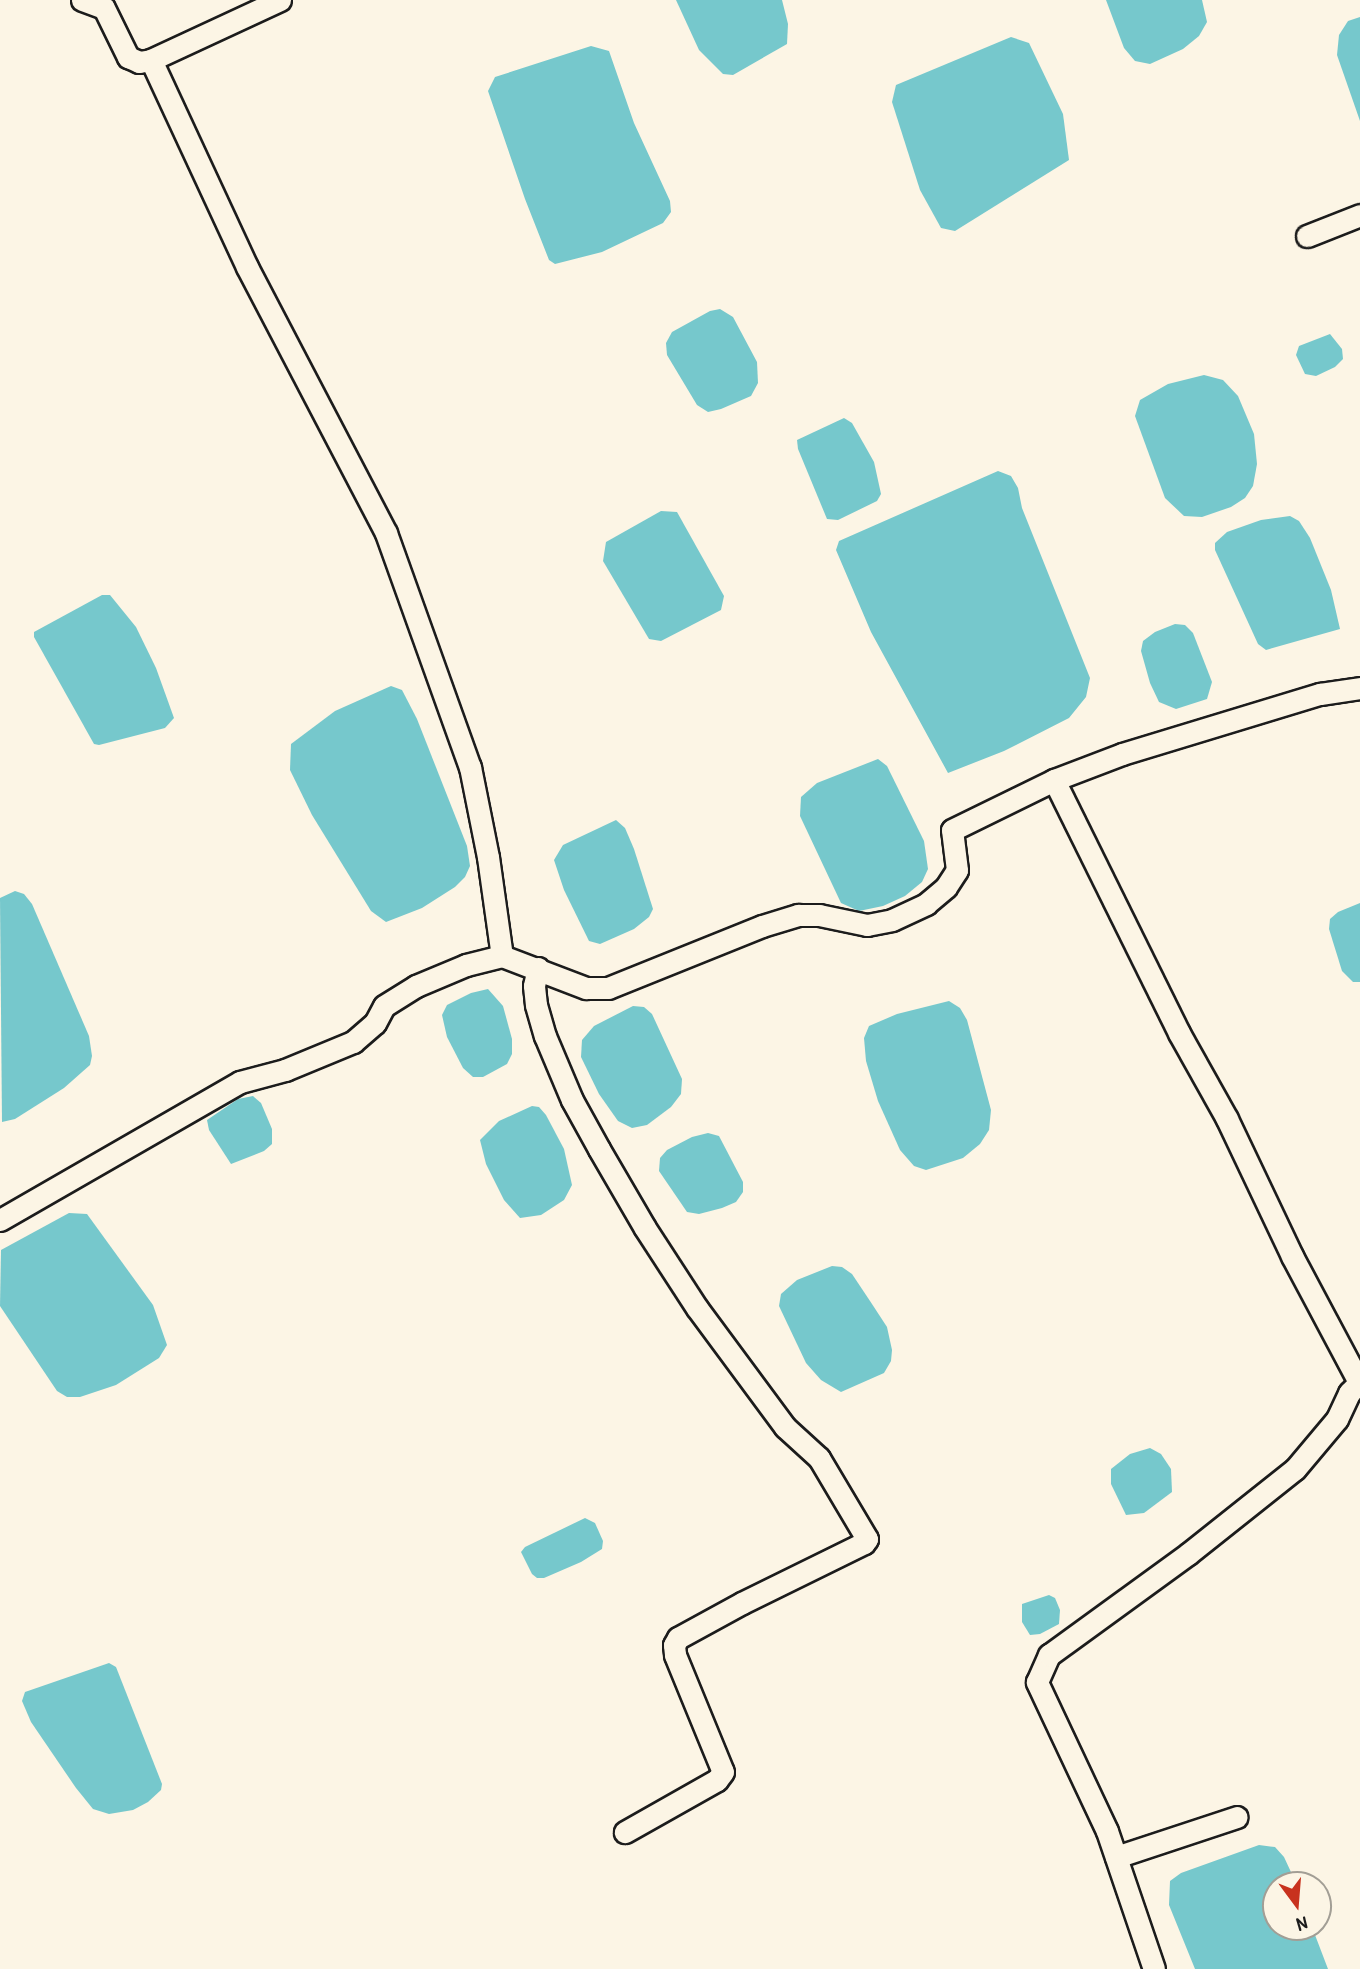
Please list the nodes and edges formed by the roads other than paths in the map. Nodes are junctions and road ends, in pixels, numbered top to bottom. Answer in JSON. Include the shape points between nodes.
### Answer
{"nodes":[{"id":1,"x":82,"y":0,"type":"edge"},
{"id":2,"x":280,"y":0,"type":"edge"},
{"id":3,"x":151,"y":60,"type":"junction"},
{"id":4,"x":1360,"y":215,"type":"edge"},
{"id":5,"x":1307,"y":236,"type":"dead end"},
{"id":6,"x":1360,"y":688,"type":"edge"},
{"id":7,"x":1054,"y":780,"type":"junction"},
{"id":8,"x":502,"y":956,"type":"junction"},
{"id":9,"x":538,"y":968,"type":"junction"},
{"id":10,"x":0,"y":1220,"type":"edge"},
{"id":11,"x":1360,"y":1382,"type":"edge"},
{"id":12,"x":1237,"y":1817,"type":"dead end"},
{"id":13,"x":625,"y":1832,"type":"dead end"},
{"id":14,"x":1116,"y":1857,"type":"junction"},
{"id":15,"x":1154,"y":1969,"type":"edge"}],
"edges":[{"from":1,"to":3,"type":"street","via":[[104,8],[128,57],[139,62]]},
{"from":2,"to":3,"type":"street"},
{"from":3,"to":8,"type":"street","via":[[247,267],[386,533],[470,767]]},
{"from":4,"to":5,"type":"street"},
{"from":6,"to":7,"type":"street","via":[[1320,694],[1122,754]]},
{"from":7,"to":9,"type":"street","via":[[953,830],[957,870],[946,887],[926,904],[892,920],[867,925],[799,915],[608,988],[586,988]]},
{"from":7,"to":11,"type":"street","via":[[1292,1256]]},
{"from":8,"to":9,"type":"street"},
{"from":8,"to":10,"type":"street","via":[[416,986],[384,1006],[375,1023],[353,1042],[228,1088]]},
{"from":9,"to":13,"type":"street","via":[[534,986],[545,1035],[572,1100],[645,1228],[785,1427],[819,1458],[867,1539],[678,1637],[675,1655],[723,1772]]},
{"from":11,"to":14,"type":"street","via":[[1349,1393],[1337,1419],[1295,1469],[1188,1555],[1049,1655],[1037,1682],[1041,1695],[1071,1751]]},
{"from":12,"to":14,"type":"street"},
{"from":14,"to":15,"type":"street"}]}
